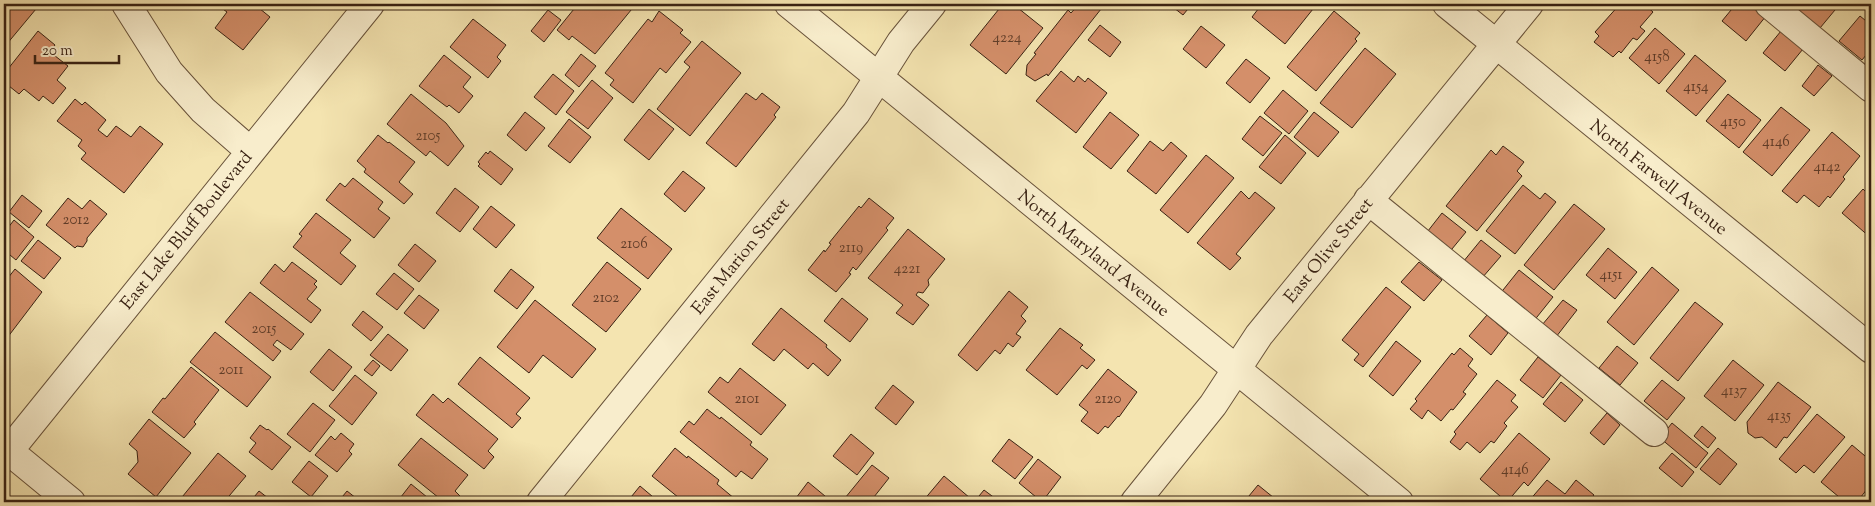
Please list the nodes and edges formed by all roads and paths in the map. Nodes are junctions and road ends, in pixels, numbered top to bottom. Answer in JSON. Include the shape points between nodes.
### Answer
{"nodes":[{"id":1,"x":126,"y":4,"type":"edge"},
{"id":2,"x":370,"y":4,"type":"edge"},
{"id":3,"x":789,"y":4,"type":"edge"},
{"id":4,"x":932,"y":4,"type":"edge"},
{"id":5,"x":1447,"y":4,"type":"edge"},
{"id":6,"x":1529,"y":4,"type":"edge"},
{"id":7,"x":1769,"y":4,"type":"edge"},
{"id":8,"x":1496,"y":44,"type":"junction"},
{"id":9,"x":879,"y":77,"type":"junction"},
{"id":10,"x":1871,"y":88,"type":"edge"},
{"id":11,"x":250,"y":151,"type":"junction"},
{"id":12,"x":1368,"y":200,"type":"junction"},
{"id":13,"x":1871,"y":349,"type":"edge"},
{"id":14,"x":1236,"y":369,"type":"junction"},
{"id":15,"x":1654,"y":432,"type":"dead end"},
{"id":16,"x":5,"y":452,"type":"edge"},
{"id":17,"x":71,"y":502,"type":"edge"},
{"id":18,"x":541,"y":502,"type":"edge"},
{"id":19,"x":1135,"y":502,"type":"edge"},
{"id":20,"x":1399,"y":502,"type":"edge"}],
"edges":[{"from":1,"to":11,"type":"street","via":[[169,72],[203,110]]},
{"from":2,"to":11,"type":"street","name":"East Lake Bluff Boulevard"},
{"from":3,"to":9,"type":"street","name":"North Maryland Avenue"},
{"from":4,"to":9,"type":"street","name":"East Marion Street","via":[[901,42]]},
{"from":5,"to":8,"type":"street","name":"North Farwell Avenue"},
{"from":6,"to":8,"type":"street","name":"East Olive Street"},
{"from":7,"to":10,"type":"street"},
{"from":8,"to":12,"type":"street","name":"East Olive Street"},
{"from":8,"to":13,"type":"street","name":"North Farwell Avenue"},
{"from":9,"to":14,"type":"street","name":"North Maryland Avenue"},
{"from":9,"to":18,"type":"street","name":"East Marion Street","via":[[856,113]]},
{"from":11,"to":16,"type":"street","name":"East Lake Bluff Boulevard"},
{"from":12,"to":14,"type":"street","name":"East Olive Street","via":[[1259,334]]},
{"from":12,"to":15,"type":"street"},
{"from":14,"to":19,"type":"street","name":"East Olive Street","via":[[1213,405]]},
{"from":14,"to":20,"type":"street","name":"North Maryland Avenue"},
{"from":16,"to":17,"type":"street"}]}
